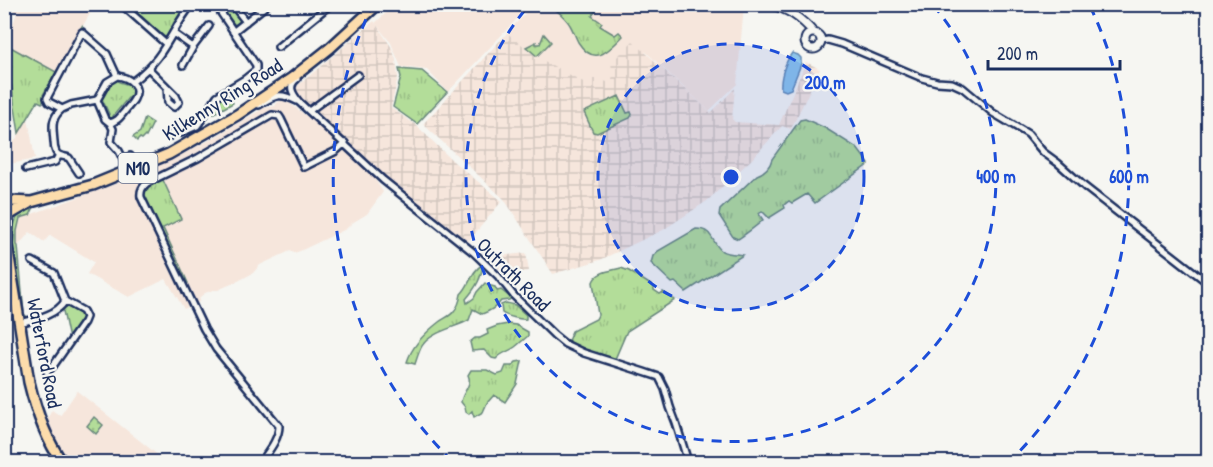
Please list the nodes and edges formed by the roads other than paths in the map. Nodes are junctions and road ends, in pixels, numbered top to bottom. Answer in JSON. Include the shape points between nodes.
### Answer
{"nodes":[{"id":1,"x":120,"y":4,"type":"edge"},
{"id":2,"x":192,"y":4,"type":"edge"},
{"id":3,"x":215,"y":4,"type":"edge"},
{"id":4,"x":232,"y":4,"type":"edge"},
{"id":5,"x":267,"y":4,"type":"edge"},
{"id":6,"x":331,"y":4,"type":"edge"},
{"id":7,"x":378,"y":4,"type":"edge"},
{"id":8,"x":769,"y":4,"type":"edge"},
{"id":9,"x":246,"y":22,"type":"junction"},
{"id":10,"x":209,"y":26,"type":"dead end"},
{"id":11,"x":233,"y":32,"type":"junction"},
{"id":12,"x":172,"y":33,"type":"junction"},
{"id":13,"x":811,"y":34,"type":"junction"},
{"id":14,"x":821,"y":40,"type":"junction"},
{"id":15,"x":166,"y":44,"type":"junction"},
{"id":16,"x":193,"y":47,"type":"junction"},
{"id":17,"x":278,"y":47,"type":"dead end"},
{"id":18,"x":320,"y":57,"type":"junction"},
{"id":19,"x":183,"y":65,"type":"dead end"},
{"id":20,"x":148,"y":68,"type":"junction"},
{"id":21,"x":358,"y":75,"type":"dead end"},
{"id":22,"x":117,"y":76,"type":"junction"},
{"id":23,"x":132,"y":82,"type":"junction"},
{"id":24,"x":166,"y":87,"type":"dead end"},
{"id":25,"x":97,"y":100,"type":"junction"},
{"id":26,"x":299,"y":102,"type":"junction"},
{"id":27,"x":62,"y":109,"type":"junction"},
{"id":28,"x":309,"y":111,"type":"junction"},
{"id":29,"x":237,"y":115,"type":"junction"},
{"id":30,"x":110,"y":123,"type":"junction"},
{"id":31,"x":178,"y":124,"type":"dead end"},
{"id":32,"x":345,"y":143,"type":"junction"},
{"id":33,"x":59,"y":155,"type":"junction"},
{"id":34,"x":130,"y":156,"type":"dead end"},
{"id":35,"x":26,"y":169,"type":"dead end"},
{"id":36,"x":79,"y":173,"type":"dead end"},
{"id":37,"x":7,"y":200,"type":"edge"},
{"id":38,"x":31,"y":202,"type":"junction"},
{"id":39,"x":8,"y":217,"type":"edge"},
{"id":40,"x":6,"y":241,"type":"edge"},
{"id":41,"x":32,"y":261,"type":"dead end"},
{"id":42,"x":1209,"y":283,"type":"edge"},
{"id":43,"x":65,"y":302,"type":"junction"},
{"id":44,"x":19,"y":323,"type":"junction"},
{"id":45,"x":47,"y":372,"type":"dead end"},
{"id":46,"x":62,"y":462,"type":"edge"},
{"id":47,"x":261,"y":462,"type":"edge"},
{"id":48,"x":688,"y":462,"type":"edge"}],
"edges":[{"from":1,"to":15,"type":"street"},
{"from":2,"to":12,"type":"street"},
{"from":3,"to":11,"type":"street"},
{"from":4,"to":9,"type":"street"},
{"from":5,"to":9,"type":"street"},
{"from":6,"to":17,"type":"street"},
{"from":7,"to":18,"type":"highway","name":"Kilkenny Ring Road","number":"N10"},
{"from":8,"to":13,"type":"street","via":[[795,14]]},
{"from":9,"to":11,"type":"street"},
{"from":10,"to":16,"type":"street"},
{"from":11,"to":31,"type":"street","via":[[256,70],[217,96],[197,126],[172,134]]},
{"from":12,"to":15,"type":"street"},
{"from":12,"to":16,"type":"street"},
{"from":13,"to":14,"type":"street"},
{"from":13,"to":14,"type":"street","via":[[805,41],[809,48],[818,48]]},
{"from":14,"to":42,"type":"street","via":[[842,44],[922,78],[963,88],[993,113],[1028,134],[1085,187]]},
{"from":15,"to":20,"type":"street"},
{"from":16,"to":19,"type":"street"},
{"from":18,"to":26,"type":"street","via":[[291,85]]},
{"from":18,"to":29,"type":"highway","name":"Kilkenny Ring Road","number":"N10"},
{"from":20,"to":23,"type":"street"},
{"from":20,"to":24,"type":"street"},
{"from":21,"to":28,"type":"street"},
{"from":22,"to":23,"type":"street"},
{"from":22,"to":25,"type":"street","via":[[107,82]]},
{"from":22,"to":27,"type":"street","via":[[107,54],[82,32],[47,95],[49,102]]},
{"from":23,"to":30,"type":"street","via":[[136,93],[133,100],[119,119]]},
{"from":25,"to":27,"type":"street"},
{"from":25,"to":30,"type":"street"},
{"from":26,"to":28,"type":"street","name":"Outrath Road"},
{"from":26,"to":29,"type":"street","via":[[275,95]]},
{"from":27,"to":33,"type":"street","via":[[52,125]]},
{"from":28,"to":32,"type":"street","name":"Outrath Road"},
{"from":29,"to":38,"type":"highway","name":"Kilkenny Ring Road","number":"N10","via":[[169,154],[130,171]]},
{"from":30,"to":34,"type":"street","via":[[111,142],[123,159]]},
{"from":32,"to":47,"type":"street","via":[[304,167],[282,119],[272,115],[142,189],[141,198],[204,329],[279,426]]},
{"from":32,"to":48,"type":"street","name":"Outrath Road","via":[[383,180],[473,252],[565,344],[659,377]]},
{"from":33,"to":35,"type":"street","via":[[55,162]]},
{"from":33,"to":36,"type":"street","via":[[69,158]]},
{"from":37,"to":38,"type":"highway","name":"Kilkenny Ring Road","number":"N10"},
{"from":37,"to":39,"type":"highway","number":"N10","via":[[12,207]]},
{"from":38,"to":39,"type":"highway","name":"Kilkenny Ring Road","number":"N10"},
{"from":39,"to":40,"type":"highway","name":"Waterford Road","number":"N10"},
{"from":40,"to":44,"type":"highway","name":"Waterford Road","number":"N10"},
{"from":41,"to":43,"type":"street","via":[[54,273]]},
{"from":43,"to":44,"type":"street","via":[[49,314]]},
{"from":43,"to":45,"type":"street","via":[[83,311],[86,317]]},
{"from":44,"to":46,"type":"highway","name":"Waterford Road","number":"N10","via":[[33,401]]}]}
